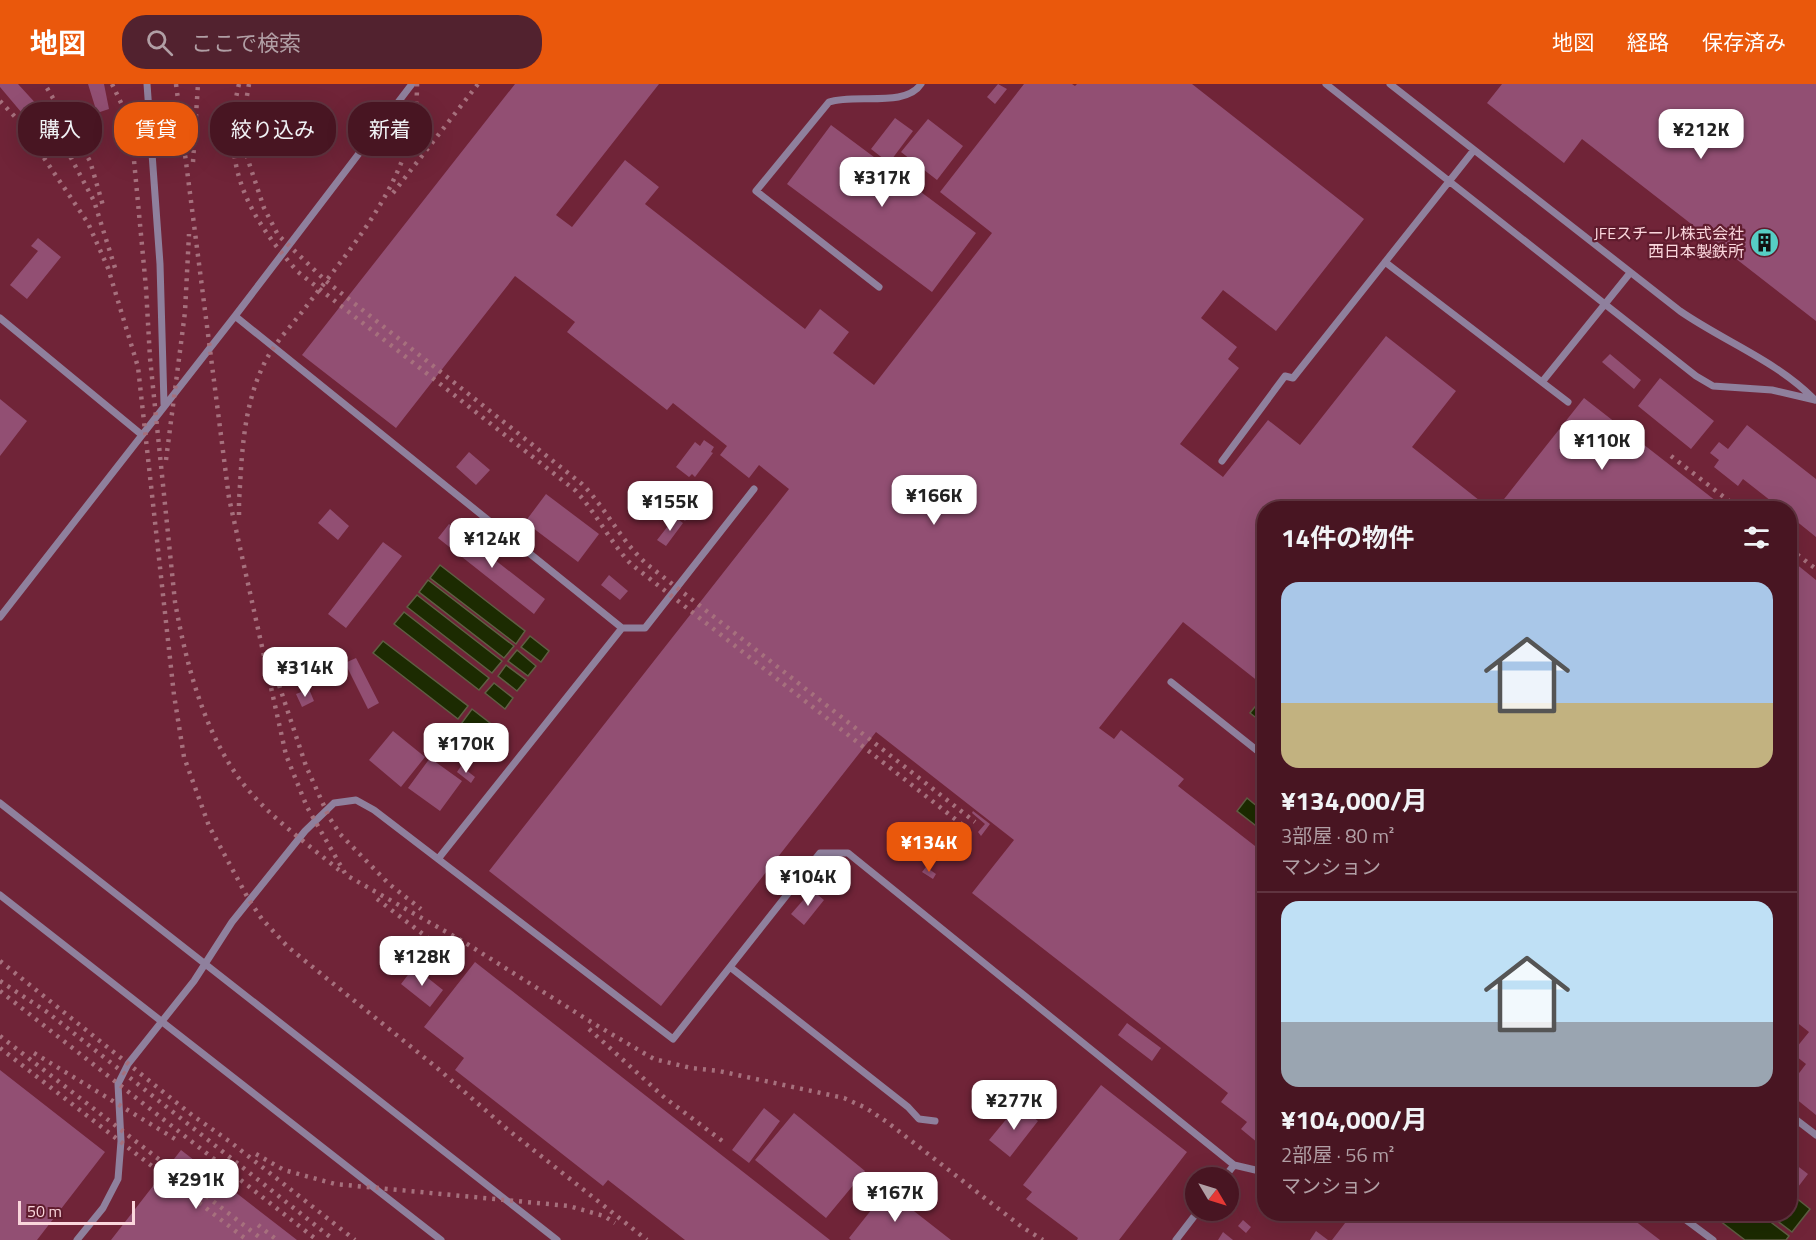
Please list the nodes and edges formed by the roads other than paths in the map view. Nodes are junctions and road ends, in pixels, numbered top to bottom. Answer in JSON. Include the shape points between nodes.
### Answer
{"nodes":[{"id":1,"x":147,"y":84,"type":"edge"},
{"id":2,"x":412,"y":84,"type":"edge"},
{"id":3,"x":921,"y":84,"type":"edge"},
{"id":4,"x":1326,"y":84,"type":"edge"},
{"id":5,"x":1390,"y":84,"type":"edge"},
{"id":6,"x":1474,"y":150,"type":"junction"},
{"id":7,"x":1449,"y":180,"type":"junction"},
{"id":8,"x":1385,"y":262,"type":"junction"},
{"id":9,"x":1630,"y":273,"type":"junction"},
{"id":10,"x":879,"y":286,"type":"dead end"},
{"id":11,"x":1604,"y":305,"type":"junction"},
{"id":12,"x":235,"y":316,"type":"junction"},
{"id":13,"x":0,"y":318,"type":"edge"},
{"id":14,"x":1542,"y":382,"type":"junction"},
{"id":15,"x":1815,"y":400,"type":"edge"},
{"id":16,"x":1568,"y":402,"type":"dead end"},
{"id":17,"x":164,"y":404,"type":"junction"},
{"id":18,"x":142,"y":435,"type":"junction"},
{"id":19,"x":1221,"y":461,"type":"dead end"},
{"id":20,"x":754,"y":489,"type":"dead end"},
{"id":21,"x":0,"y":617,"type":"edge"},
{"id":22,"x":622,"y":628,"type":"junction"},
{"id":23,"x":1171,"y":681,"type":"dead end"},
{"id":24,"x":1257,"y":750,"type":"edge"},
{"id":25,"x":0,"y":803,"type":"edge"},
{"id":26,"x":438,"y":859,"type":"junction"},
{"id":27,"x":0,"y":895,"type":"edge"},
{"id":28,"x":205,"y":963,"type":"junction"},
{"id":29,"x":730,"y":967,"type":"junction"},
{"id":30,"x":162,"y":1022,"type":"junction"},
{"id":31,"x":935,"y":1120,"type":"dead end"},
{"id":32,"x":1797,"y":1120,"type":"edge"},
{"id":33,"x":1816,"y":1135,"type":"edge"},
{"id":34,"x":1234,"y":1165,"type":"joint"},
{"id":35,"x":1257,"y":1170,"type":"edge"},
{"id":36,"x":1191,"y":1221,"type":"edge"},
{"id":37,"x":1687,"y":1221,"type":"edge"},
{"id":38,"x":77,"y":1240,"type":"edge"},
{"id":39,"x":441,"y":1240,"type":"edge"},
{"id":40,"x":557,"y":1240,"type":"edge"},
{"id":41,"x":1176,"y":1240,"type":"edge"},
{"id":42,"x":1713,"y":1240,"type":"edge"}],
"edges":[{"from":1,"to":17,"type":"lane","via":[[160,264]]},
{"from":2,"to":12,"type":"lane"},
{"from":3,"to":10,"type":"lane","via":[[909,96],[841,98],[829,102],[756,191]]},
{"from":4,"to":7,"type":"lane"},
{"from":5,"to":6,"type":"lane"},
{"from":6,"to":7,"type":"lane"},
{"from":6,"to":9,"type":"lane"},
{"from":7,"to":8,"type":"lane"},
{"from":7,"to":11,"type":"lane"},
{"from":8,"to":14,"type":"lane"},
{"from":8,"to":19,"type":"lane","via":[[1293,378],[1285,376]]},
{"from":9,"to":11,"type":"lane"},
{"from":9,"to":15,"type":"lane","via":[[1705,328],[1784,372]]},
{"from":11,"to":14,"type":"lane"},
{"from":11,"to":15,"type":"lane","via":[[1713,386],[1772,390]]},
{"from":12,"to":17,"type":"lane"},
{"from":12,"to":22,"type":"lane"},
{"from":13,"to":18,"type":"lane"},
{"from":14,"to":16,"type":"lane"},
{"from":17,"to":18,"type":"lane"},
{"from":18,"to":21,"type":"lane"},
{"from":20,"to":22,"type":"lane","via":[[645,628]]},
{"from":22,"to":26,"type":"lane"},
{"from":23,"to":24,"type":"lane"},
{"from":25,"to":28,"type":"lane"},
{"from":26,"to":28,"type":"lane","via":[[374,810],[356,801],[334,803],[267,877]]},
{"from":26,"to":29,"type":"lane","via":[[674,1038]]},
{"from":27,"to":30,"type":"lane"},
{"from":28,"to":30,"type":"lane"},
{"from":28,"to":40,"type":"lane"},
{"from":29,"to":31,"type":"lane","via":[[919,1119]]},
{"from":29,"to":34,"type":"lane","via":[[820,853],[848,853]]},
{"from":30,"to":38,"type":"lane","via":[[128,1064],[118,1084],[118,1179],[103,1208]]},
{"from":30,"to":39,"type":"lane"},
{"from":32,"to":33,"type":"lane"},
{"from":34,"to":35,"type":"lane"},
{"from":36,"to":41,"type":"lane"},
{"from":37,"to":42,"type":"lane"}]}
